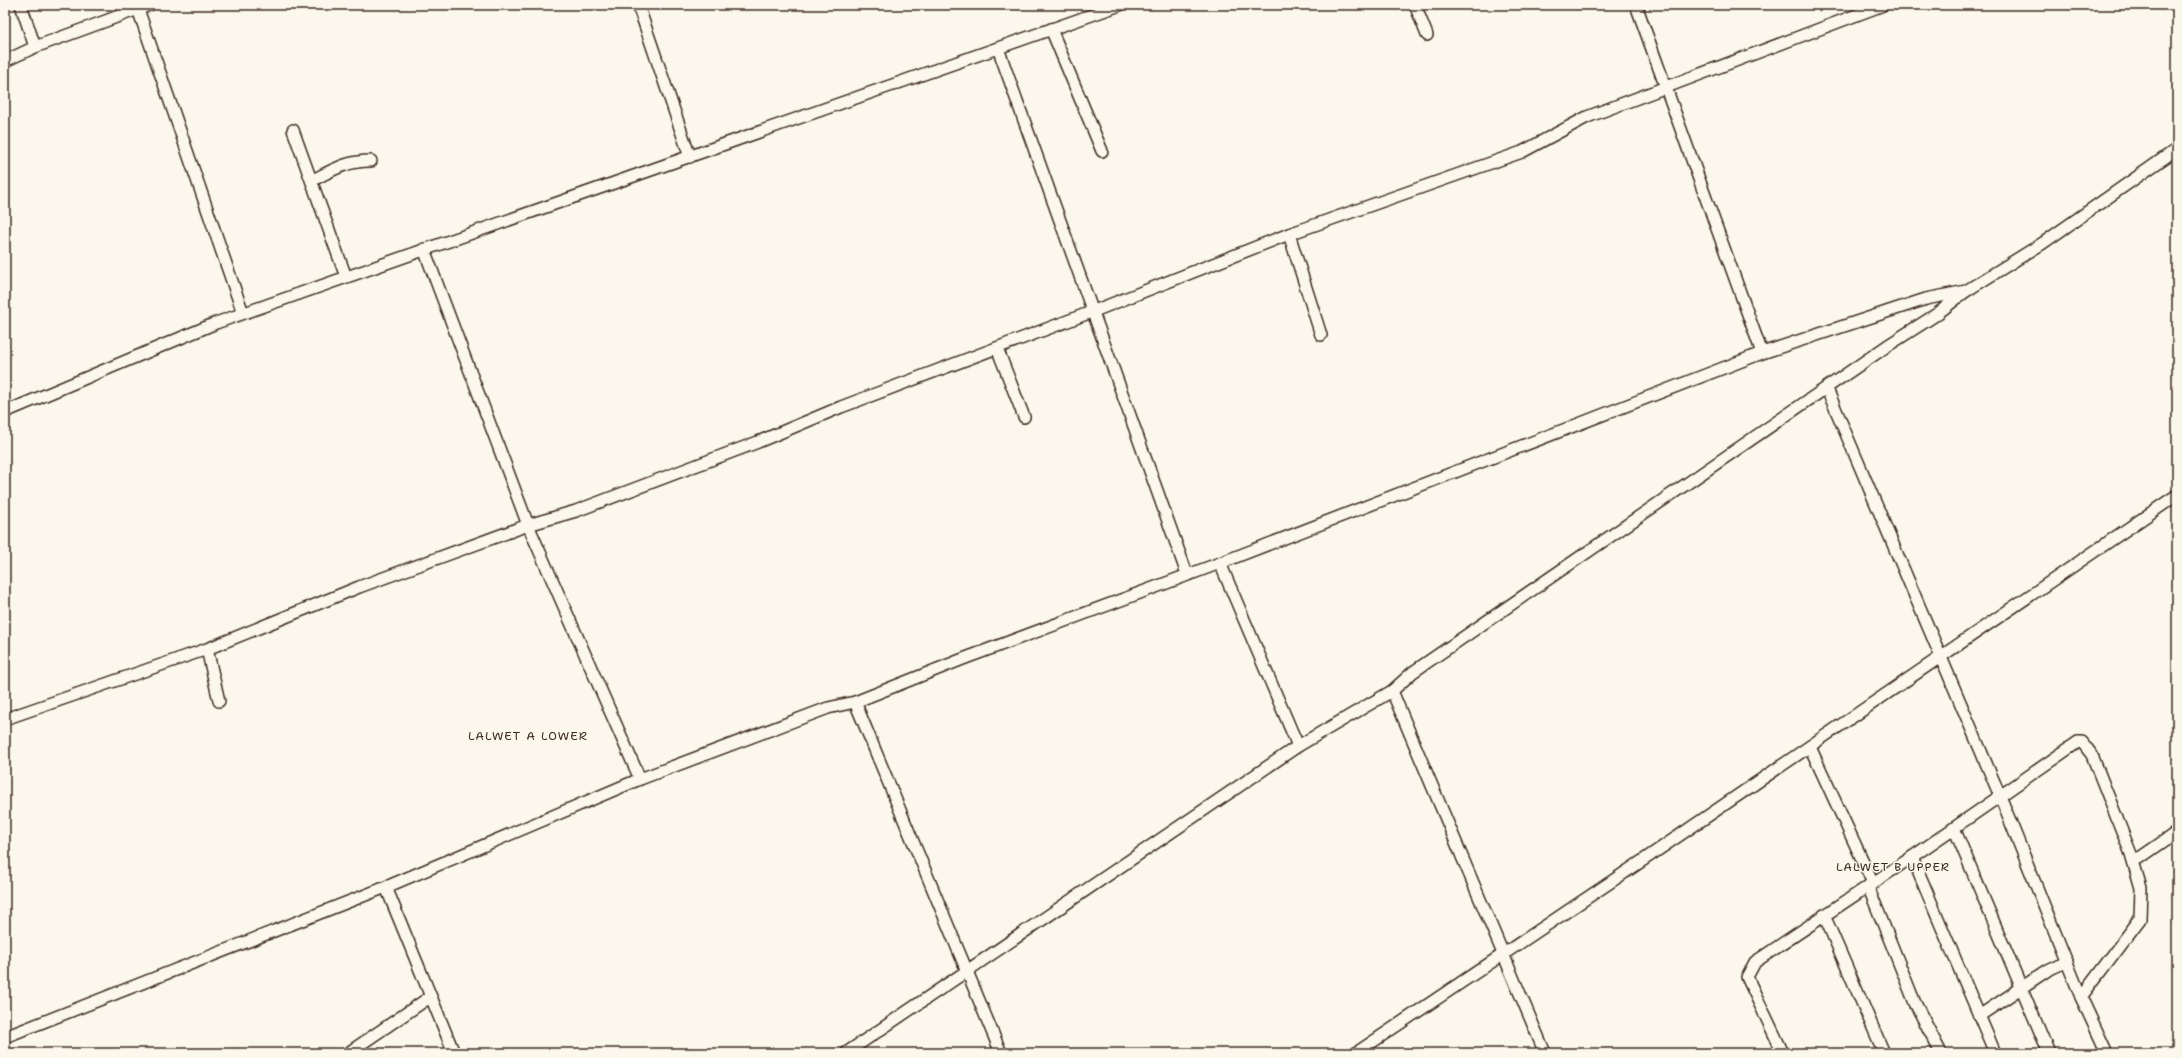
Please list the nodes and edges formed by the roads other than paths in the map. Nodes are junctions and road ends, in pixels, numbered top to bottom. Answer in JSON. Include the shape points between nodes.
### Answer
{"nodes":[{"id":1,"x":21,"y":5,"type":"edge"},
{"id":2,"x":149,"y":5,"type":"edge"},
{"id":3,"x":638,"y":5,"type":"edge"},
{"id":4,"x":1120,"y":5,"type":"edge"},
{"id":5,"x":1415,"y":5,"type":"edge"},
{"id":6,"x":1636,"y":5,"type":"edge"},
{"id":7,"x":1883,"y":5,"type":"edge"},
{"id":8,"x":138,"y":9,"type":"junction"},
{"id":9,"x":1051,"y":29,"type":"junction"},
{"id":10,"x":1427,"y":35,"type":"dead end"},
{"id":11,"x":35,"y":47,"type":"junction"},
{"id":12,"x":998,"y":48,"type":"junction"},
{"id":13,"x":5,"y":61,"type":"edge"},
{"id":14,"x":1666,"y":87,"type":"junction"},
{"id":15,"x":293,"y":130,"type":"dead end"},
{"id":16,"x":2177,"y":149,"type":"edge"},
{"id":17,"x":1102,"y":151,"type":"dead end"},
{"id":18,"x":690,"y":157,"type":"junction"},
{"id":19,"x":371,"y":161,"type":"dead end"},
{"id":20,"x":313,"y":180,"type":"junction"},
{"id":21,"x":1289,"y":234,"type":"junction"},
{"id":22,"x":424,"y":249,"type":"junction"},
{"id":23,"x":346,"y":276,"type":"junction"},
{"id":24,"x":1966,"y":291,"type":"junction"},
{"id":25,"x":1094,"y":311,"type":"junction"},
{"id":26,"x":243,"y":313,"type":"junction"},
{"id":27,"x":1321,"y":335,"type":"dead end"},
{"id":28,"x":997,"y":348,"type":"junction"},
{"id":29,"x":1762,"y":353,"type":"junction"},
{"id":30,"x":1827,"y":389,"type":"junction"},
{"id":31,"x":5,"y":412,"type":"edge"},
{"id":32,"x":1024,"y":417,"type":"dead end"},
{"id":33,"x":2177,"y":495,"type":"edge"},
{"id":34,"x":528,"y":525,"type":"junction"},
{"id":35,"x":1220,"y":563,"type":"junction"},
{"id":36,"x":1187,"y":574,"type":"junction"},
{"id":37,"x":208,"y":649,"type":"junction"},
{"id":38,"x":1941,"y":656,"type":"junction"},
{"id":39,"x":1392,"y":691,"type":"junction"},
{"id":40,"x":219,"y":701,"type":"dead end"},
{"id":41,"x":855,"y":702,"type":"junction"},
{"id":42,"x":5,"y":720,"type":"edge"},
{"id":43,"x":1298,"y":746,"type":"junction"},
{"id":44,"x":1810,"y":747,"type":"junction"},
{"id":45,"x":640,"y":779,"type":"junction"},
{"id":46,"x":2000,"y":796,"type":"junction"},
{"id":47,"x":1954,"y":828,"type":"junction"},
{"id":48,"x":2177,"y":832,"type":"edge"},
{"id":49,"x":1912,"y":857,"type":"junction"},
{"id":50,"x":2133,"y":860,"type":"junction"},
{"id":51,"x":1871,"y":884,"type":"junction"},
{"id":52,"x":386,"y":887,"type":"junction"},
{"id":53,"x":1824,"y":915,"type":"junction"},
{"id":54,"x":1504,"y":954,"type":"junction"},
{"id":55,"x":2067,"y":961,"type":"junction"},
{"id":56,"x":967,"y":970,"type":"junction"},
{"id":57,"x":2022,"y":988,"type":"junction"},
{"id":58,"x":430,"y":997,"type":"junction"},
{"id":59,"x":2081,"y":997,"type":"junction"},
{"id":60,"x":1979,"y":1016,"type":"junction"},
{"id":61,"x":5,"y":1036,"type":"edge"},
{"id":62,"x":348,"y":1053,"type":"edge"},
{"id":63,"x":454,"y":1053,"type":"edge"},
{"id":64,"x":846,"y":1053,"type":"edge"},
{"id":65,"x":1001,"y":1053,"type":"edge"},
{"id":66,"x":1356,"y":1053,"type":"edge"},
{"id":67,"x":1545,"y":1053,"type":"edge"},
{"id":68,"x":1783,"y":1053,"type":"edge"},
{"id":69,"x":1884,"y":1053,"type":"edge"},
{"id":70,"x":1941,"y":1053,"type":"edge"},
{"id":71,"x":1995,"y":1053,"type":"edge"},
{"id":72,"x":2049,"y":1053,"type":"edge"},
{"id":73,"x":2107,"y":1053,"type":"edge"}],
"edges":[{"from":1,"to":11,"type":"street"},
{"from":2,"to":8,"type":"street"},
{"from":3,"to":18,"type":"street"},
{"from":4,"to":9,"type":"street"},
{"from":5,"to":10,"type":"street"},
{"from":6,"to":14,"type":"street"},
{"from":7,"to":14,"type":"street"},
{"from":8,"to":11,"type":"street"},
{"from":8,"to":26,"type":"street"},
{"from":9,"to":12,"type":"street"},
{"from":9,"to":17,"type":"street"},
{"from":11,"to":13,"type":"street"},
{"from":12,"to":18,"type":"street"},
{"from":12,"to":25,"type":"street"},
{"from":14,"to":21,"type":"street","via":[[1587,117],[1522,152]]},
{"from":14,"to":29,"type":"street"},
{"from":15,"to":20,"type":"street"},
{"from":16,"to":24,"type":"street","via":[[2043,243]]},
{"from":18,"to":22,"type":"street"},
{"from":19,"to":20,"type":"street","via":[[355,161],[342,165]]},
{"from":20,"to":23,"type":"street"},
{"from":21,"to":25,"type":"street"},
{"from":21,"to":27,"type":"street"},
{"from":22,"to":23,"type":"street"},
{"from":22,"to":34,"type":"street"},
{"from":23,"to":26,"type":"street"},
{"from":24,"to":29,"type":"street","via":[[1919,301]]},
{"from":24,"to":30,"type":"street","via":[[1937,314]]},
{"from":25,"to":28,"type":"street"},
{"from":25,"to":36,"type":"street"},
{"from":26,"to":31,"type":"street"},
{"from":28,"to":32,"type":"street"},
{"from":28,"to":34,"type":"street","via":[[576,511]]},
{"from":29,"to":35,"type":"street"},
{"from":30,"to":38,"type":"street"},
{"from":30,"to":39,"type":"street","via":[[1414,672]]},
{"from":33,"to":38,"type":"street"},
{"from":34,"to":37,"type":"street","via":[[359,587]]},
{"from":34,"to":45,"type":"street"},
{"from":35,"to":36,"type":"street"},
{"from":35,"to":43,"type":"street"},
{"from":36,"to":41,"type":"street"},
{"from":37,"to":40,"type":"street"},
{"from":37,"to":42,"type":"street"},
{"from":38,"to":44,"type":"street"},
{"from":38,"to":46,"type":"street"},
{"from":39,"to":43,"type":"street"},
{"from":39,"to":54,"type":"street"},
{"from":41,"to":45,"type":"street","via":[[828,708]]},
{"from":41,"to":56,"type":"street"},
{"from":43,"to":56,"type":"street"},
{"from":44,"to":51,"type":"street"},
{"from":44,"to":54,"type":"street"},
{"from":45,"to":52,"type":"street"},
{"from":46,"to":47,"type":"street"},
{"from":46,"to":50,"type":"street","via":[[2073,744],[2082,742],[2092,755]]},
{"from":46,"to":55,"type":"street"},
{"from":47,"to":49,"type":"street"},
{"from":47,"to":57,"type":"street"},
{"from":48,"to":50,"type":"street","via":[[2141,858]]},
{"from":49,"to":51,"type":"street"},
{"from":49,"to":60,"type":"street"},
{"from":50,"to":59,"type":"street","via":[[2141,888],[2140,919]]},
{"from":51,"to":53,"type":"street"},
{"from":51,"to":70,"type":"street","via":[[1916,1003]]},
{"from":52,"to":58,"type":"street"},
{"from":52,"to":61,"type":"street"},
{"from":53,"to":68,"type":"street","via":[[1763,955],[1748,971],[1747,976]]},
{"from":53,"to":69,"type":"street"},
{"from":54,"to":66,"type":"street"},
{"from":54,"to":67,"type":"street"},
{"from":55,"to":57,"type":"street","via":[[2048,970]]},
{"from":55,"to":59,"type":"street"},
{"from":56,"to":64,"type":"street"},
{"from":56,"to":65,"type":"street"},
{"from":57,"to":60,"type":"street"},
{"from":57,"to":72,"type":"street"},
{"from":58,"to":62,"type":"street"},
{"from":58,"to":63,"type":"street"},
{"from":59,"to":73,"type":"street"},
{"from":60,"to":71,"type":"street"}]}
